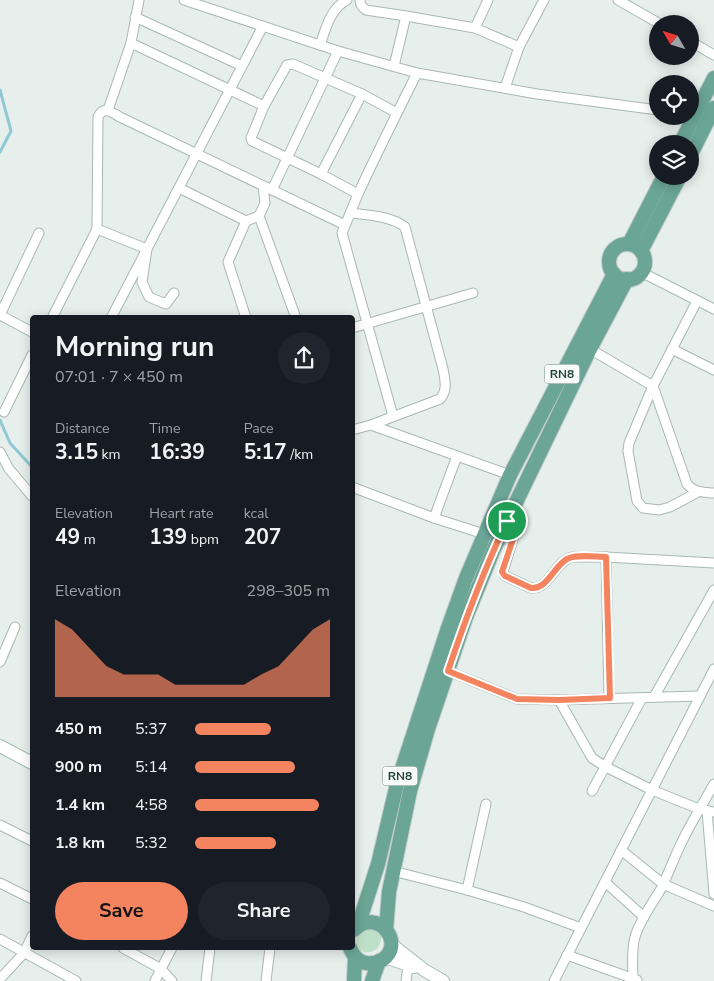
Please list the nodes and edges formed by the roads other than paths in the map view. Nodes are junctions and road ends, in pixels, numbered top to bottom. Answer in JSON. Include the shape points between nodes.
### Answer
{"nodes":[{"id":1,"x":138,"y":0,"type":"edge"},
{"id":2,"x":184,"y":0,"type":"edge"},
{"id":3,"x":346,"y":0,"type":"edge"},
{"id":4,"x":360,"y":0,"type":"edge"},
{"id":5,"x":488,"y":0,"type":"edge"},
{"id":6,"x":544,"y":0,"type":"edge"},
{"id":7,"x":618,"y":0,"type":"edge"},
{"id":8,"x":406,"y":16,"type":"junction"},
{"id":9,"x":135,"y":17,"type":"junction"},
{"id":10,"x":649,"y":18,"type":"edge"},
{"id":11,"x":263,"y":26,"type":"junction"},
{"id":12,"x":475,"y":28,"type":"junction"},
{"id":13,"x":131,"y":43,"type":"junction"},
{"id":14,"x":320,"y":45,"type":"junction"},
{"id":15,"x":699,"y":46,"type":"edge"},
{"id":16,"x":520,"y":47,"type":"junction"},
{"id":17,"x":338,"y":51,"type":"junction"},
{"id":18,"x":714,"y":55,"type":"edge"},
{"id":19,"x":242,"y":66,"type":"junction"},
{"id":20,"x":394,"y":66,"type":"junction"},
{"id":21,"x":417,"y":73,"type":"junction"},
{"id":22,"x":325,"y":78,"type":"junction"},
{"id":23,"x":714,"y":78,"type":"edge"},
{"id":24,"x":505,"y":88,"type":"junction"},
{"id":25,"x":230,"y":90,"type":"junction"},
{"id":26,"x":362,"y":94,"type":"junction"},
{"id":27,"x":699,"y":104,"type":"edge"},
{"id":28,"x":264,"y":106,"type":"junction"},
{"id":29,"x":714,"y":108,"type":"edge"},
{"id":30,"x":649,"y":109,"type":"edge"},
{"id":31,"x":108,"y":110,"type":"junction"},
{"id":32,"x":397,"y":113,"type":"junction"},
{"id":33,"x":710,"y":127,"type":"edge"},
{"id":34,"x":699,"y":143,"type":"edge"},
{"id":35,"x":196,"y":154,"type":"junction"},
{"id":36,"x":287,"y":158,"type":"junction"},
{"id":37,"x":321,"y":174,"type":"junction"},
{"id":38,"x":659,"y":185,"type":"edge"},
{"id":39,"x":676,"y":185,"type":"edge"},
{"id":40,"x":179,"y":188,"type":"junction"},
{"id":41,"x":268,"y":188,"type":"junction"},
{"id":42,"x":358,"y":194,"type":"junction"},
{"id":43,"x":351,"y":213,"type":"junction"},
{"id":44,"x":259,"y":216,"type":"junction"},
{"id":45,"x":246,"y":221,"type":"junction"},
{"id":46,"x":344,"y":225,"type":"junction"},
{"id":47,"x":97,"y":228,"type":"junction"},
{"id":48,"x":39,"y":233,"type":"dead end"},
{"id":49,"x":629,"y":244,"type":"junction"},
{"id":50,"x":147,"y":249,"type":"junction"},
{"id":51,"x":642,"y":252,"type":"junction"},
{"id":52,"x":641,"y":272,"type":"junction"},
{"id":53,"x":614,"y":274,"type":"junction"},
{"id":54,"x":627,"y":279,"type":"junction"},
{"id":55,"x":174,"y":293,"type":"dead end"},
{"id":56,"x":473,"y":293,"type":"dead end"},
{"id":57,"x":697,"y":301,"type":"junction"},
{"id":58,"x":426,"y":306,"type":"junction"},
{"id":59,"x":714,"y":308,"type":"edge"},
{"id":60,"x":0,"y":315,"type":"edge"},
{"id":61,"x":54,"y":315,"type":"edge"},
{"id":62,"x":113,"y":315,"type":"edge"},
{"id":63,"x":245,"y":315,"type":"edge"},
{"id":64,"x":295,"y":315,"type":"edge"},
{"id":65,"x":367,"y":324,"type":"junction"},
{"id":66,"x":355,"y":327,"type":"edge"},
{"id":67,"x":30,"y":331,"type":"edge"},
{"id":68,"x":590,"y":349,"type":"junction"},
{"id":69,"x":672,"y":349,"type":"junction"},
{"id":70,"x":30,"y":359,"type":"edge"},
{"id":71,"x":714,"y":370,"type":"edge"},
{"id":72,"x":653,"y":386,"type":"junction"},
{"id":73,"x":4,"y":412,"type":"dead end"},
{"id":74,"x":393,"y":416,"type":"junction"},
{"id":75,"x":371,"y":425,"type":"junction"},
{"id":76,"x":355,"y":429,"type":"edge"},
{"id":77,"x":0,"y":452,"type":"edge"},
{"id":78,"x":457,"y":456,"type":"junction"},
{"id":79,"x":510,"y":475,"type":"junction"},
{"id":80,"x":355,"y":488,"type":"edge"},
{"id":81,"x":698,"y":492,"type":"junction"},
{"id":82,"x":714,"y":493,"type":"edge"},
{"id":83,"x":30,"y":494,"type":"edge"},
{"id":84,"x":434,"y":518,"type":"junction"},
{"id":85,"x":507,"y":521,"type":"junction"},
{"id":86,"x":484,"y":534,"type":"junction"},
{"id":87,"x":606,"y":557,"type":"junction"},
{"id":88,"x":714,"y":563,"type":"edge"},
{"id":89,"x":714,"y":590,"type":"edge"},
{"id":90,"x":15,"y":627,"type":"dead end"},
{"id":91,"x":0,"y":662,"type":"edge"},
{"id":92,"x":714,"y":669,"type":"edge"},
{"id":93,"x":448,"y":671,"type":"junction"},
{"id":94,"x":700,"y":696,"type":"junction"},
{"id":95,"x":654,"y":697,"type":"junction"},
{"id":96,"x":610,"y":698,"type":"junction"},
{"id":97,"x":642,"y":698,"type":"junction"},
{"id":98,"x":559,"y":700,"type":"junction"},
{"id":99,"x":0,"y":746,"type":"edge"},
{"id":100,"x":30,"y":762,"type":"edge"},
{"id":101,"x":606,"y":767,"type":"junction"},
{"id":102,"x":714,"y":784,"type":"edge"},
{"id":103,"x":652,"y":790,"type":"junction"},
{"id":104,"x":592,"y":791,"type":"dead end"},
{"id":105,"x":486,"y":804,"type":"dead end"},
{"id":106,"x":707,"y":811,"type":"edge"},
{"id":107,"x":0,"y":825,"type":"edge"},
{"id":108,"x":30,"y":840,"type":"edge"},
{"id":109,"x":621,"y":850,"type":"junction"},
{"id":110,"x":393,"y":871,"type":"junction"},
{"id":111,"x":605,"y":882,"type":"junction"},
{"id":112,"x":0,"y":883,"type":"edge"},
{"id":113,"x":663,"y":884,"type":"junction"},
{"id":114,"x":468,"y":890,"type":"junction"},
{"id":115,"x":714,"y":894,"type":"edge"},
{"id":116,"x":30,"y":898,"type":"edge"},
{"id":117,"x":714,"y":906,"type":"edge"},
{"id":118,"x":644,"y":917,"type":"junction"},
{"id":119,"x":581,"y":928,"type":"junction"},
{"id":120,"x":355,"y":929,"type":"edge"},
{"id":121,"x":386,"y":930,"type":"junction"},
{"id":122,"x":0,"y":938,"type":"edge"},
{"id":123,"x":30,"y":940,"type":"edge"},
{"id":124,"x":391,"y":944,"type":"junction"},
{"id":125,"x":127,"y":950,"type":"edge"},
{"id":126,"x":171,"y":950,"type":"edge"},
{"id":127,"x":210,"y":950,"type":"edge"},
{"id":128,"x":270,"y":950,"type":"edge"},
{"id":129,"x":353,"y":952,"type":"edge"},
{"id":130,"x":24,"y":953,"type":"junction"},
{"id":131,"x":567,"y":955,"type":"junction"},
{"id":132,"x":382,"y":959,"type":"junction"},
{"id":133,"x":408,"y":965,"type":"junction"},
{"id":134,"x":161,"y":969,"type":"junction"},
{"id":135,"x":424,"y":970,"type":"junction"},
{"id":136,"x":0,"y":979,"type":"edge"},
{"id":137,"x":636,"y":980,"type":"edge"},
{"id":138,"x":76,"y":981,"type":"edge"},
{"id":139,"x":155,"y":981,"type":"edge"},
{"id":140,"x":172,"y":981,"type":"edge"},
{"id":141,"x":206,"y":981,"type":"edge"},
{"id":142,"x":266,"y":981,"type":"edge"},
{"id":143,"x":354,"y":981,"type":"edge"},
{"id":144,"x":372,"y":981,"type":"edge"},
{"id":145,"x":406,"y":981,"type":"edge"},
{"id":146,"x":443,"y":981,"type":"edge"},
{"id":147,"x":554,"y":981,"type":"edge"}],
"edges":[{"from":1,"to":9,"type":"street"},
{"from":2,"to":11,"type":"street"},
{"from":3,"to":14,"type":"street","via":[[333,11]]},
{"from":4,"to":8,"type":"street","via":[[366,10]]},
{"from":5,"to":12,"type":"street"},
{"from":6,"to":16,"type":"street"},
{"from":7,"to":10,"type":"street"},
{"from":8,"to":12,"type":"street"},
{"from":8,"to":20,"type":"street"},
{"from":9,"to":13,"type":"street"},
{"from":9,"to":19,"type":"street"},
{"from":11,"to":14,"type":"street"},
{"from":11,"to":19,"type":"street"},
{"from":12,"to":16,"type":"street"},
{"from":13,"to":25,"type":"street"},
{"from":13,"to":31,"type":"street"},
{"from":14,"to":17,"type":"street"},
{"from":15,"to":18,"type":"street"},
{"from":16,"to":24,"type":"street"},
{"from":17,"to":20,"type":"street"},
{"from":17,"to":22,"type":"street"},
{"from":19,"to":25,"type":"street"},
{"from":20,"to":21,"type":"street"},
{"from":21,"to":24,"type":"street"},
{"from":21,"to":32,"type":"street"},
{"from":22,"to":26,"type":"street"},
{"from":22,"to":28,"type":"street","via":[[293,64],[287,66]]},
{"from":22,"to":36,"type":"street"},
{"from":23,"to":27,"type":"main road"},
{"from":24,"to":30,"type":"street"},
{"from":25,"to":28,"type":"street"},
{"from":25,"to":35,"type":"street"},
{"from":26,"to":32,"type":"street"},
{"from":26,"to":37,"type":"street"},
{"from":28,"to":36,"type":"street","via":[[252,132],[252,141]]},
{"from":29,"to":33,"type":"main road"},
{"from":31,"to":35,"type":"street"},
{"from":31,"to":47,"type":"street","via":[[100,112],[98,117]]},
{"from":32,"to":42,"type":"street"},
{"from":33,"to":34,"type":"main road"},
{"from":35,"to":40,"type":"street"},
{"from":35,"to":41,"type":"street"},
{"from":36,"to":37,"type":"street"},
{"from":36,"to":41,"type":"street"},
{"from":37,"to":42,"type":"street"},
{"from":38,"to":49,"type":"main road"},
{"from":39,"to":51,"type":"main road"},
{"from":40,"to":45,"type":"street"},
{"from":40,"to":50,"type":"street"},
{"from":41,"to":44,"type":"street"},
{"from":41,"to":46,"type":"street"},
{"from":42,"to":43,"type":"street"},
{"from":43,"to":46,"type":"street"},
{"from":43,"to":58,"type":"street","via":[[390,219],[404,227]]},
{"from":44,"to":45,"type":"street"},
{"from":44,"to":64,"type":"street"},
{"from":45,"to":63,"type":"street","via":[[228,262]]},
{"from":46,"to":65,"type":"street","via":[[342,233]]},
{"from":47,"to":50,"type":"street"},
{"from":47,"to":61,"type":"street"},
{"from":48,"to":60,"type":"street"},
{"from":49,"to":51,"type":"main road"},
{"from":49,"to":53,"type":"main road","via":[[620,245],[612,251],[609,260]]},
{"from":50,"to":55,"type":"street","via":[[142,282],[149,297],[166,304]]},
{"from":50,"to":62,"type":"street"},
{"from":51,"to":52,"type":"main road","via":[[644,264]]},
{"from":52,"to":54,"type":"main road"},
{"from":52,"to":57,"type":"street"},
{"from":53,"to":54,"type":"main road"},
{"from":53,"to":79,"type":"main road","number":"RN8"},
{"from":54,"to":68,"type":"main road","number":"RN8"},
{"from":56,"to":58,"type":"street"},
{"from":57,"to":59,"type":"street"},
{"from":57,"to":69,"type":"street"},
{"from":58,"to":65,"type":"street"},
{"from":58,"to":74,"type":"street","via":[[443,369],[445,390],[440,399]]},
{"from":60,"to":67,"type":"street"},
{"from":65,"to":66,"type":"street"},
{"from":65,"to":74,"type":"street"},
{"from":68,"to":72,"type":"street"},
{"from":68,"to":85,"type":"main road","number":"RN8"},
{"from":69,"to":71,"type":"street"},
{"from":69,"to":72,"type":"street"},
{"from":70,"to":73,"type":"street"},
{"from":72,"to":81,"type":"street","via":[[687,484]]},
{"from":72,"to":81,"type":"street","via":[[629,443],[637,501],[643,508],[659,510]]},
{"from":74,"to":75,"type":"street"},
{"from":75,"to":76,"type":"street"},
{"from":75,"to":78,"type":"street"},
{"from":77,"to":83,"type":"street","via":[[9,469]]},
{"from":78,"to":79,"type":"street"},
{"from":78,"to":84,"type":"street"},
{"from":79,"to":86,"type":"main road","number":"RN8"},
{"from":80,"to":84,"type":"street"},
{"from":81,"to":82,"type":"street"},
{"from":84,"to":86,"type":"street"},
{"from":85,"to":87,"type":"street","via":[[514,536],[502,572],[531,588],[540,587],[568,558]]},
{"from":85,"to":93,"type":"main road","number":"RN8","via":[[466,617]]},
{"from":86,"to":120,"type":"main road","number":"RN8","via":[[448,628],[397,784],[378,864]]},
{"from":87,"to":88,"type":"street"},
{"from":87,"to":96,"type":"street"},
{"from":89,"to":95,"type":"street"},
{"from":90,"to":91,"type":"street"},
{"from":92,"to":94,"type":"street"},
{"from":93,"to":98,"type":"street","via":[[517,699]]},
{"from":93,"to":110,"type":"main road","number":"RN8","via":[[410,791]]},
{"from":94,"to":95,"type":"street"},
{"from":94,"to":103,"type":"street"},
{"from":95,"to":97,"type":"street"},
{"from":96,"to":97,"type":"street"},
{"from":96,"to":98,"type":"street"},
{"from":97,"to":101,"type":"street"},
{"from":98,"to":101,"type":"street","via":[[592,758]]},
{"from":99,"to":100,"type":"street"},
{"from":101,"to":103,"type":"street"},
{"from":101,"to":104,"type":"street"},
{"from":102,"to":106,"type":"street"},
{"from":103,"to":106,"type":"street"},
{"from":103,"to":109,"type":"street"},
{"from":105,"to":114,"type":"street"},
{"from":106,"to":113,"type":"street","via":[[679,847]]},
{"from":106,"to":115,"type":"street"},
{"from":107,"to":108,"type":"street"},
{"from":109,"to":111,"type":"street"},
{"from":109,"to":113,"type":"street"},
{"from":110,"to":114,"type":"street"},
{"from":110,"to":121,"type":"main road","number":"RN8"},
{"from":111,"to":118,"type":"street"},
{"from":111,"to":119,"type":"street"},
{"from":112,"to":116,"type":"street"},
{"from":113,"to":117,"type":"street"},
{"from":113,"to":118,"type":"street"},
{"from":114,"to":119,"type":"street"},
{"from":118,"to":137,"type":"street","via":[[635,935],[632,952]]},
{"from":119,"to":131,"type":"street"},
{"from":120,"to":121,"type":"main road","number":"RN8","via":[[370,922]]},
{"from":121,"to":124,"type":"main road","number":"RN8"},
{"from":122,"to":130,"type":"street"},
{"from":123,"to":130,"type":"street"},
{"from":124,"to":132,"type":"main road"},
{"from":124,"to":135,"type":"street"},
{"from":125,"to":134,"type":"street"},
{"from":126,"to":134,"type":"street"},
{"from":127,"to":141,"type":"street"},
{"from":128,"to":142,"type":"street"},
{"from":129,"to":132,"type":"main road","via":[[366,963]]},
{"from":129,"to":143,"type":"main road"},
{"from":130,"to":136,"type":"street"},
{"from":130,"to":138,"type":"street"},
{"from":131,"to":137,"type":"street"},
{"from":131,"to":147,"type":"street"},
{"from":132,"to":133,"type":"street"},
{"from":132,"to":144,"type":"main road"},
{"from":133,"to":135,"type":"street"},
{"from":133,"to":145,"type":"street"},
{"from":134,"to":139,"type":"street"},
{"from":134,"to":140,"type":"street"},
{"from":135,"to":146,"type":"street"}]}
